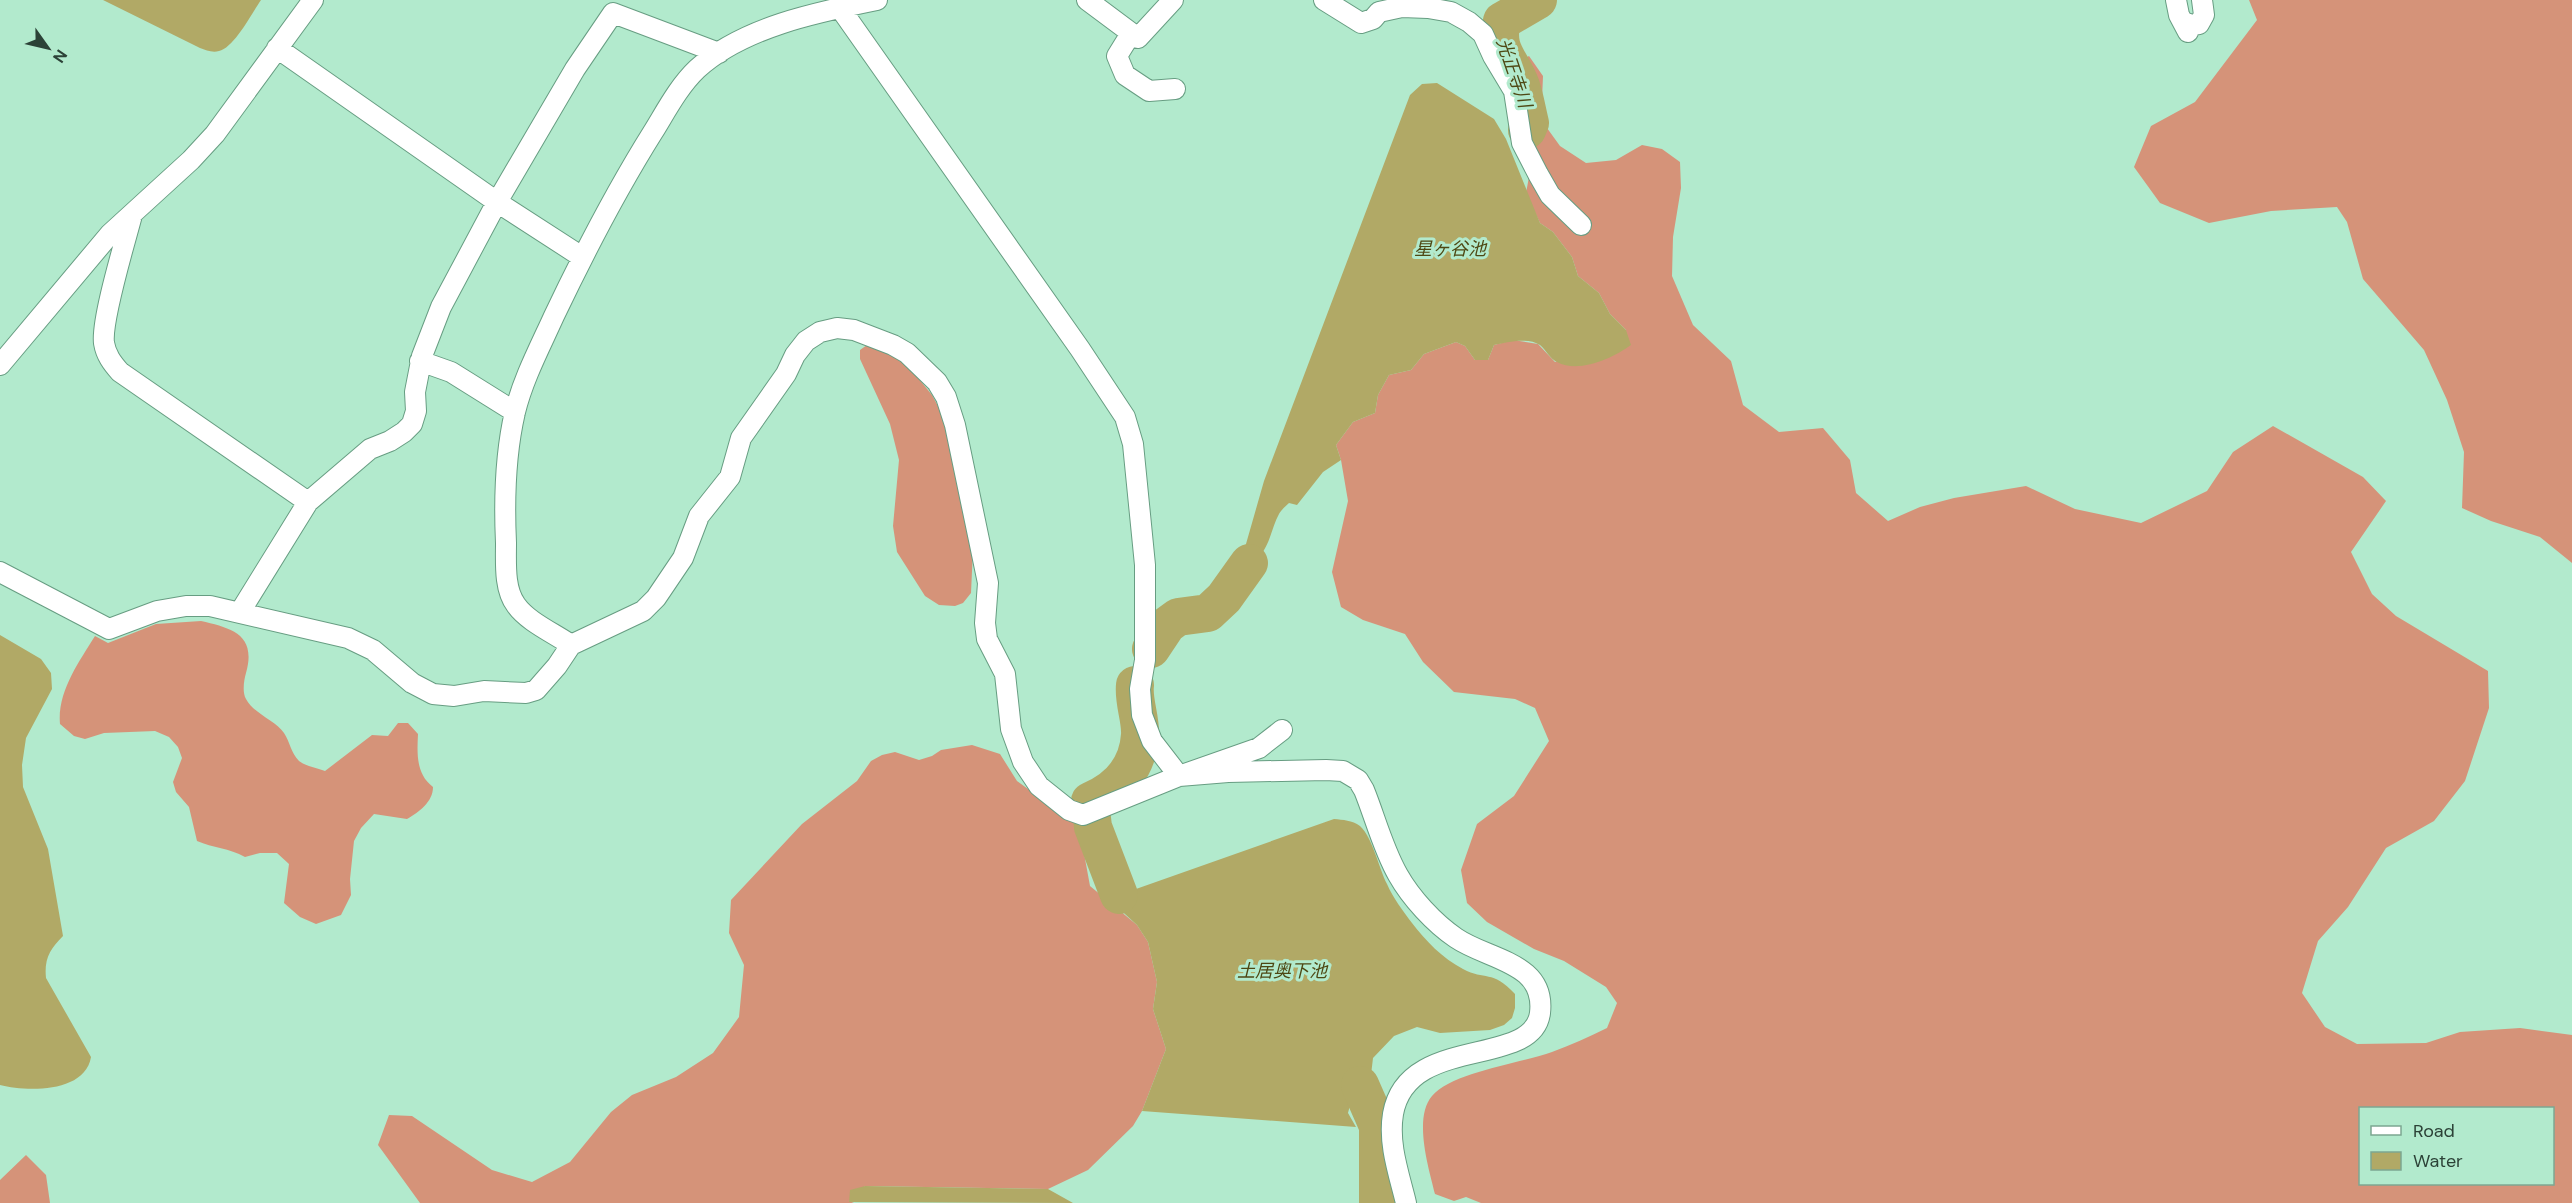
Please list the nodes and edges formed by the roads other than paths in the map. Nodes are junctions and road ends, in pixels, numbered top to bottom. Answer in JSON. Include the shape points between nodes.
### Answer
{"nodes":[{"id":1,"x":313,"y":0,"type":"edge"},
{"id":2,"x":877,"y":0,"type":"edge"},
{"id":3,"x":1088,"y":0,"type":"edge"},
{"id":4,"x":1173,"y":0,"type":"edge"},
{"id":5,"x":1324,"y":0,"type":"edge"},
{"id":6,"x":2176,"y":0,"type":"edge"},
{"id":7,"x":2202,"y":0,"type":"edge"},
{"id":8,"x":1386,"y":6,"type":"edge"},
{"id":9,"x":840,"y":8,"type":"junction"},
{"id":10,"x":1130,"y":35,"type":"junction"},
{"id":11,"x":277,"y":48,"type":"junction"},
{"id":12,"x":719,"y":53,"type":"junction"},
{"id":13,"x":1175,"y":89,"type":"dead end"},
{"id":14,"x":497,"y":202,"type":"junction"},
{"id":15,"x":132,"y":215,"type":"junction"},
{"id":16,"x":1581,"y":225,"type":"dead end"},
{"id":17,"x":582,"y":257,"type":"junction"},
{"id":18,"x":3,"y":358,"type":"edge"},
{"id":19,"x":420,"y":361,"type":"junction"},
{"id":20,"x":515,"y":412,"type":"junction"},
{"id":21,"x":308,"y":501,"type":"junction"},
{"id":22,"x":0,"y":572,"type":"edge"},
{"id":23,"x":240,"y":612,"type":"junction"},
{"id":24,"x":572,"y":645,"type":"junction"},
{"id":25,"x":1282,"y":730,"type":"dead end"},
{"id":26,"x":1179,"y":776,"type":"junction"},
{"id":27,"x":1406,"y":1203,"type":"edge"}],
"edges":[{"from":1,"to":11,"type":"street"},
{"from":2,"to":9,"type":"street"},
{"from":3,"to":10,"type":"street"},
{"from":4,"to":10,"type":"street","via":[[1138,38]]},
{"from":5,"to":8,"type":"street","via":[[1361,23]]},
{"from":6,"to":7,"type":"street","via":[[2186,27],[2199,24],[2204,15]]},
{"from":8,"to":16,"type":"street","via":[[1451,12],[1483,34],[1514,91],[1527,153],[1550,195]]},
{"from":9,"to":12,"type":"street","via":[[761,31]]},
{"from":9,"to":26,"type":"street","via":[[1125,417],[1133,444],[1145,565],[1142,715],[1152,741]]},
{"from":10,"to":13,"type":"street","via":[[1117,56],[1125,75],[1149,92]]},
{"from":11,"to":14,"type":"street"},
{"from":11,"to":15,"type":"street","via":[[215,134]]},
{"from":12,"to":14,"type":"street","via":[[613,13],[575,69]]},
{"from":12,"to":17,"type":"street","via":[[697,70],[678,94]]},
{"from":14,"to":17,"type":"street"},
{"from":14,"to":19,"type":"street","via":[[441,307]]},
{"from":15,"to":18,"type":"street","via":[[110,234]]},
{"from":15,"to":21,"type":"street","via":[[106,321],[104,341],[109,358],[120,372]]},
{"from":17,"to":20,"type":"street","via":[[529,369]]},
{"from":19,"to":20,"type":"street","via":[[451,372]]},
{"from":19,"to":21,"type":"street","via":[[412,424],[390,441],[370,449]]},
{"from":20,"to":24,"type":"street","via":[[506,484],[506,567],[510,591],[526,615]]},
{"from":21,"to":23,"type":"street"},
{"from":22,"to":23,"type":"street","via":[[110,629],[158,610],[186,606]]},
{"from":23,"to":24,"type":"street","via":[[348,638],[373,650],[411,683],[434,694],[454,696],[536,690]]},
{"from":24,"to":26,"type":"street","via":[[643,611],[656,598],[683,558],[699,516],[730,477],[741,438],[795,355],[820,332],[854,330],[907,353],[937,382],[946,397],[956,425],[988,583],[987,639],[1005,674],[1011,729],[1023,762],[1038,786],[1069,810],[1092,812]]},
{"from":25,"to":26,"type":"street","via":[[1259,748]]},
{"from":26,"to":27,"type":"street","via":[[1343,771],[1358,780],[1364,790],[1397,874],[1416,900],[1455,937],[1522,970],[1535,983],[1541,1000],[1539,1018],[1526,1034],[1513,1044],[1441,1060],[1414,1077],[1400,1093],[1393,1113],[1391,1142]]}]}
